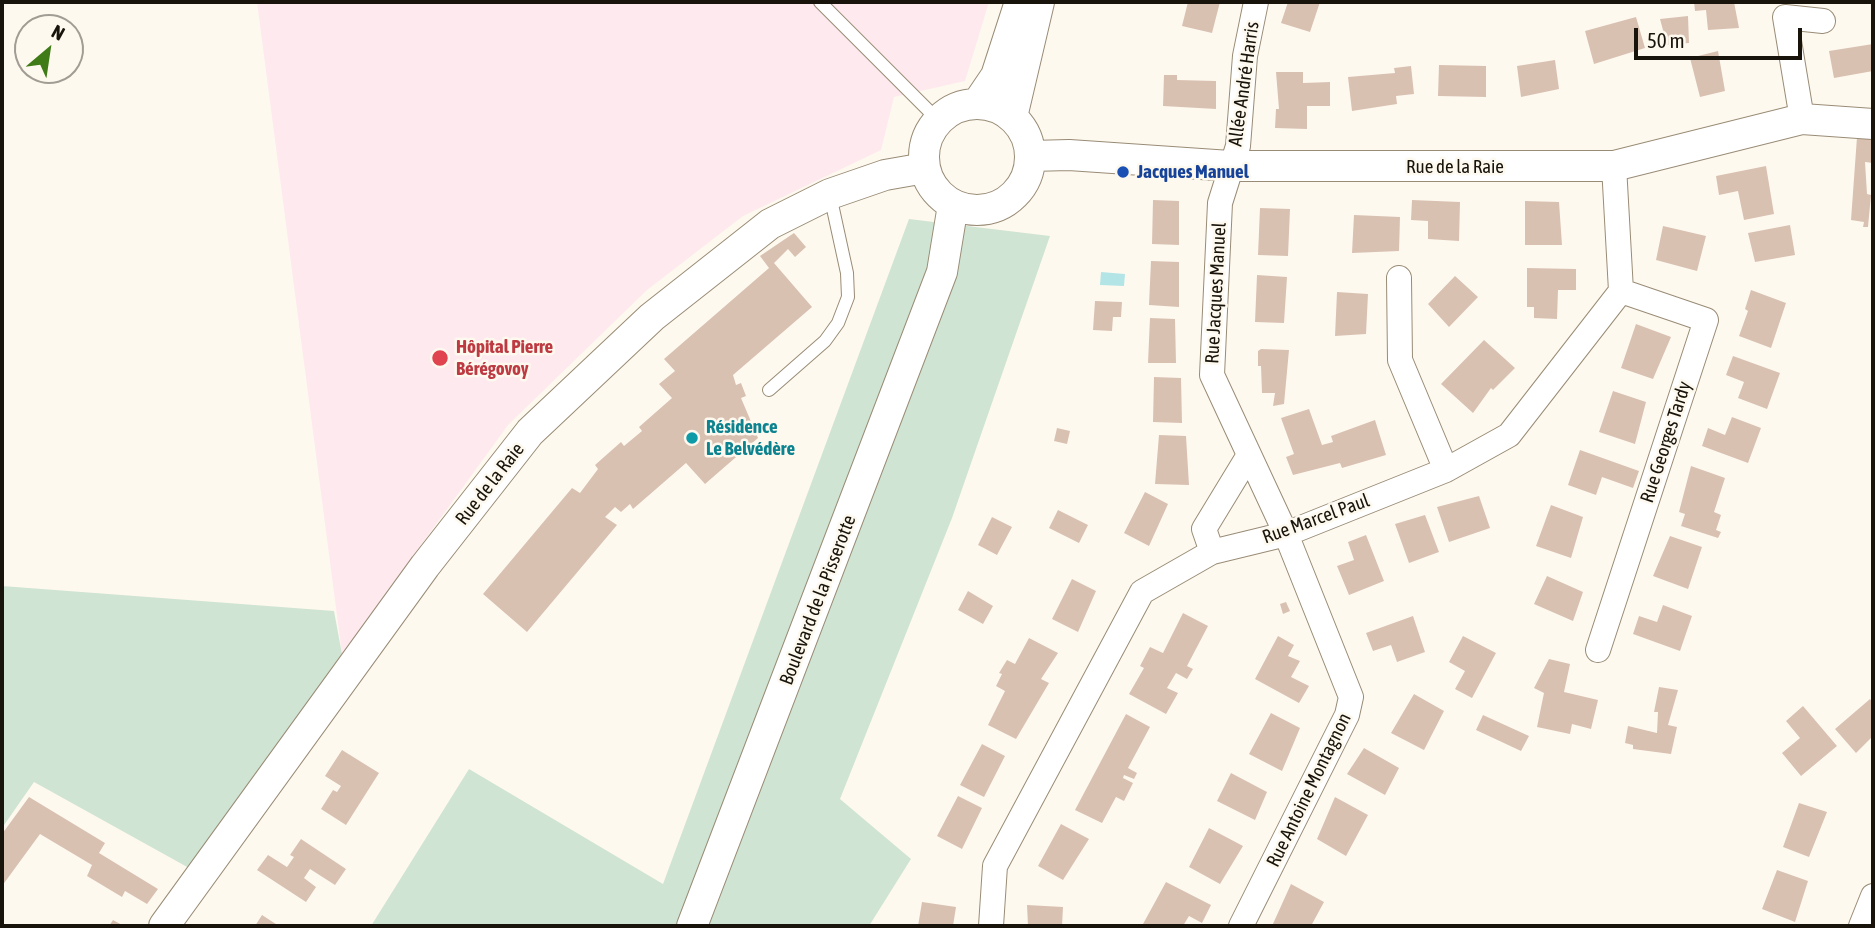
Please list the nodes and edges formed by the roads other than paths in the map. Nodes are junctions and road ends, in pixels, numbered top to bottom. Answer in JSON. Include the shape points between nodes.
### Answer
{"nodes":[{"id":1,"x":820,"y":2,"type":"edge"},
{"id":2,"x":1020,"y":2,"type":"edge"},
{"id":3,"x":1039,"y":2,"type":"edge"},
{"id":4,"x":1256,"y":2,"type":"edge"},
{"id":5,"x":1823,"y":21,"type":"dead end"},
{"id":6,"x":977,"y":104,"type":"junction"},
{"id":7,"x":1012,"y":117,"type":"junction"},
{"id":8,"x":1802,"y":119,"type":"junction"},
{"id":9,"x":938,"y":120,"type":"junction"},
{"id":10,"x":1873,"y":124,"type":"edge"},
{"id":11,"x":1031,"y":156,"type":"junction"},
{"id":12,"x":1230,"y":166,"type":"junction"},
{"id":13,"x":1614,"y":166,"type":"junction"},
{"id":14,"x":925,"y":169,"type":"junction"},
{"id":15,"x":830,"y":194,"type":"junction"},
{"id":16,"x":967,"y":208,"type":"junction"},
{"id":17,"x":1399,"y":278,"type":"dead end"},
{"id":18,"x":1621,"y":290,"type":"junction"},
{"id":19,"x":769,"y":390,"type":"dead end"},
{"id":20,"x":1249,"y":455,"type":"junction"},
{"id":21,"x":1446,"y":470,"type":"junction"},
{"id":22,"x":1286,"y":534,"type":"junction"},
{"id":23,"x":1212,"y":552,"type":"junction"},
{"id":24,"x":1598,"y":650,"type":"dead end"},
{"id":25,"x":1873,"y":896,"type":"edge"},
{"id":26,"x":164,"y":926,"type":"edge"},
{"id":27,"x":692,"y":926,"type":"edge"},
{"id":28,"x":991,"y":926,"type":"edge"},
{"id":29,"x":1241,"y":926,"type":"edge"},
{"id":30,"x":1861,"y":926,"type":"edge"}],
"edges":[{"from":1,"to":9,"type":"lane"},
{"from":2,"to":6,"type":"street","via":[[996,76]]},
{"from":3,"to":7,"type":"street"},
{"from":4,"to":12,"type":"street","name":"Allée André Harris","via":[[1245,56],[1238,146]]},
{"from":5,"to":8,"type":"street","via":[[1785,17]]},
{"from":6,"to":7,"type":"street","via":[[996,107]]},
{"from":6,"to":9,"type":"street","via":[[956,108]]},
{"from":7,"to":11,"type":"street","via":[[1026,135]]},
{"from":8,"to":10,"type":"street","name":"Rue de la Raie"},
{"from":8,"to":13,"type":"street","name":"Rue de la Raie"},
{"from":9,"to":14,"type":"street","via":[[925,143]]},
{"from":11,"to":12,"type":"street","name":"Rue de la Raie"},
{"from":11,"to":16,"type":"street","via":[[1017,193],[1001,205]]},
{"from":12,"to":13,"type":"street","name":"Rue de la Raie"},
{"from":12,"to":20,"type":"street","name":"Rue Jacques Manuel","via":[[1220,202],[1212,375]]},
{"from":13,"to":18,"type":"street"},
{"from":14,"to":15,"type":"street","name":"Rue de la Raie","via":[[885,175]]},
{"from":14,"to":16,"type":"street","via":[[935,190]]},
{"from":15,"to":19,"type":"lane","via":[[849,297],[825,341]]},
{"from":15,"to":26,"type":"street","name":"Rue de la Raie","via":[[770,224],[652,317],[530,432],[425,566]]},
{"from":16,"to":27,"type":"street","name":"Boulevard de la Pisserotte"},
{"from":17,"to":21,"type":"street","via":[[1400,360]]},
{"from":18,"to":21,"type":"street","name":"Rue Marcel Paul","via":[[1509,435]]},
{"from":18,"to":24,"type":"street","name":"Rue Georges Tardy","via":[[1706,320]]},
{"from":20,"to":22,"type":"street","name":"Rue Jacques Manuel"},
{"from":20,"to":23,"type":"street","via":[[1204,529]]},
{"from":21,"to":22,"type":"street","name":"Rue Marcel Paul"},
{"from":22,"to":23,"type":"street","name":"Rue Marcel Paul"},
{"from":22,"to":29,"type":"street","name":"Rue Antoine Montagnon","via":[[1351,697],[1348,715]]},
{"from":23,"to":28,"type":"street","name":"Rue Marcel Paul","via":[[1142,592],[995,866]]},
{"from":25,"to":30,"type":"street"}]}
